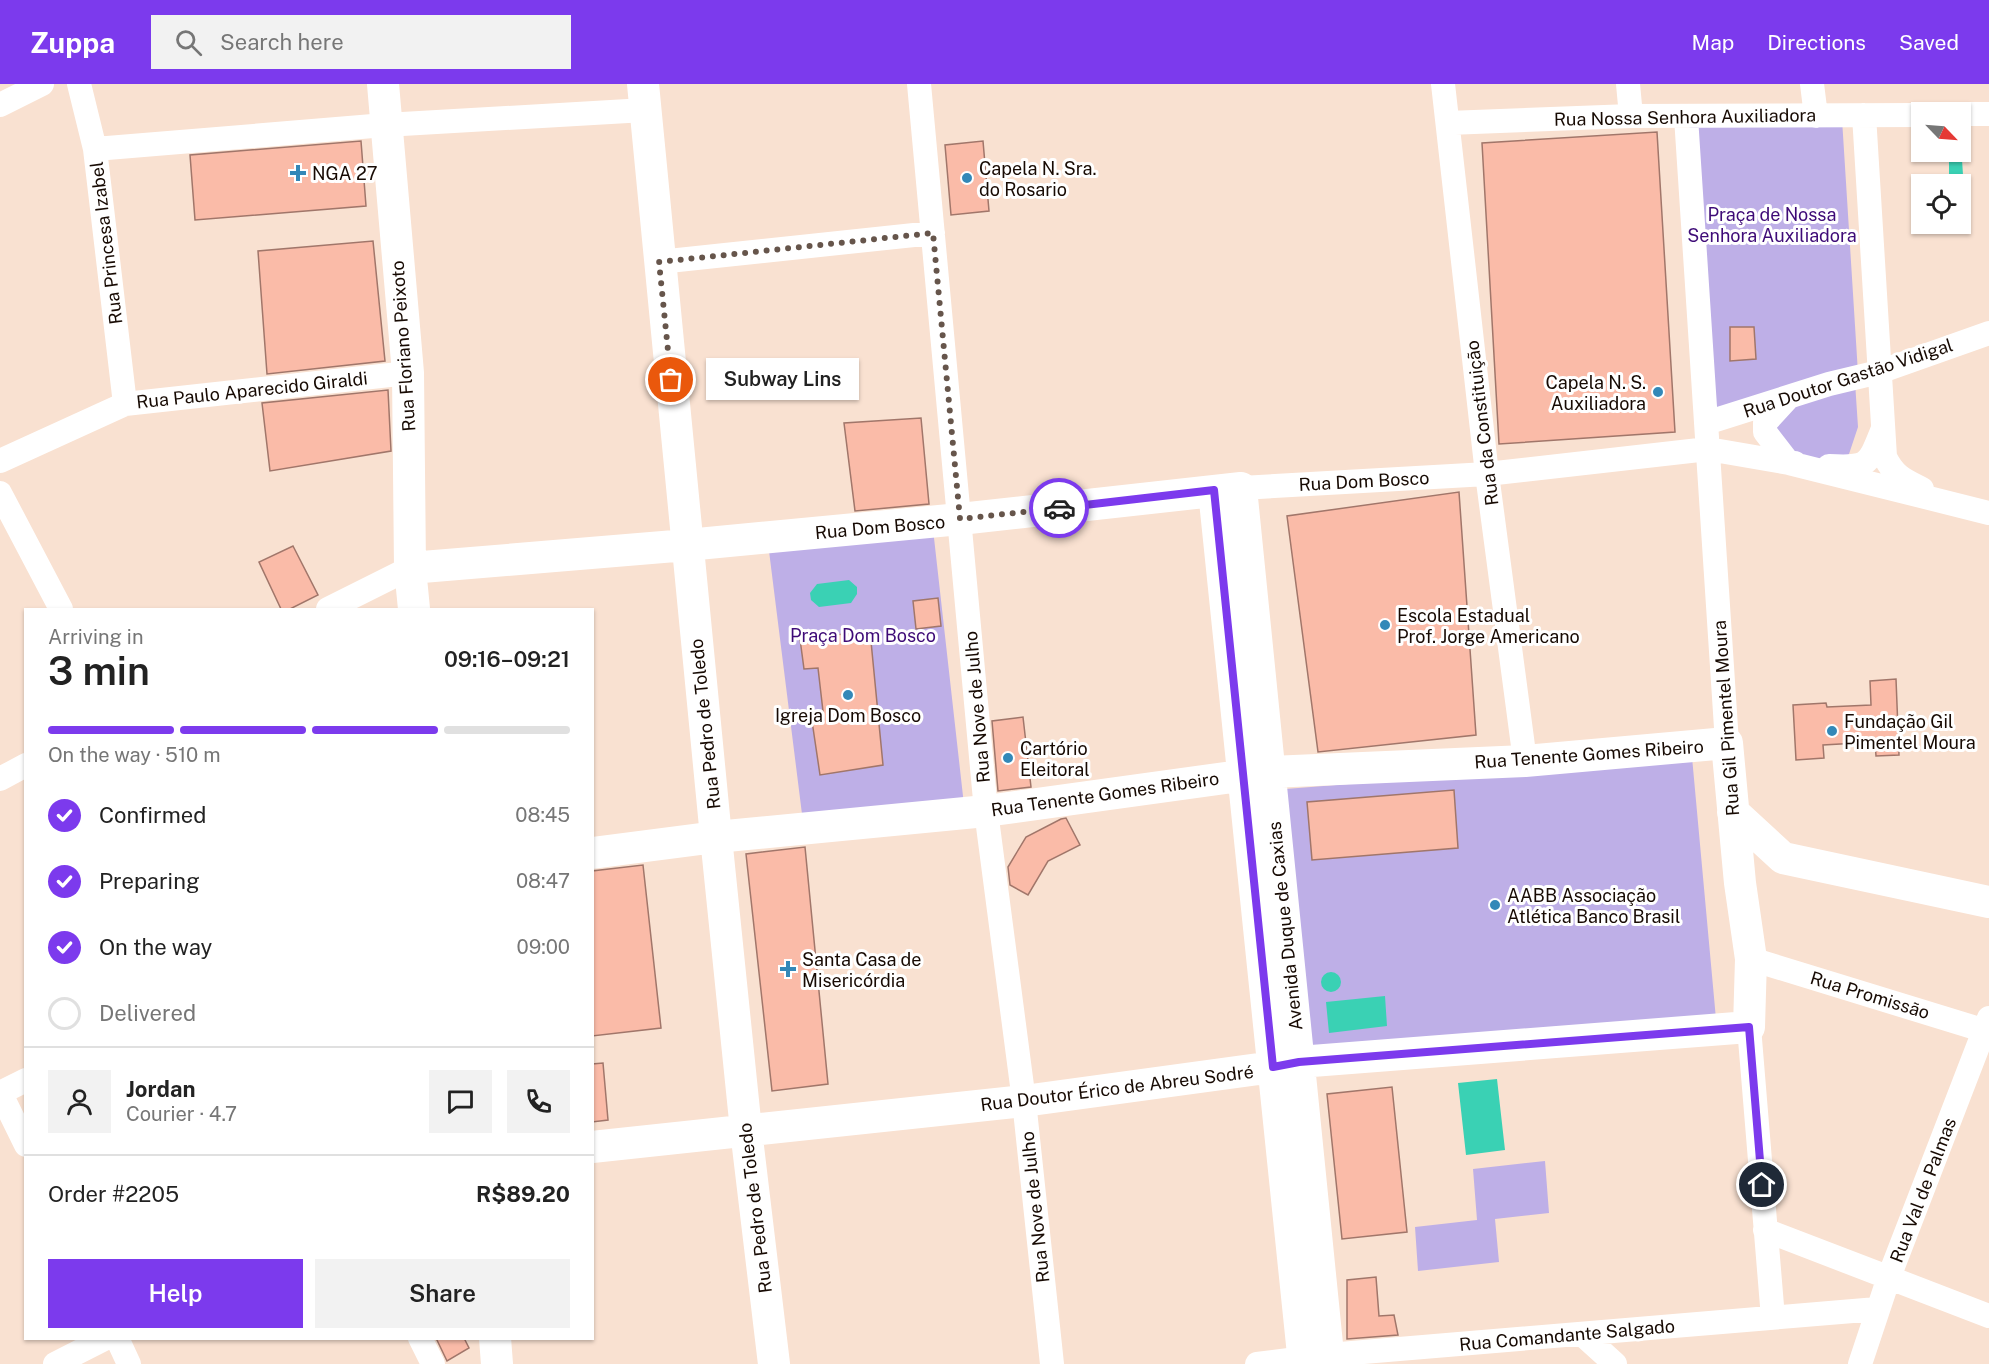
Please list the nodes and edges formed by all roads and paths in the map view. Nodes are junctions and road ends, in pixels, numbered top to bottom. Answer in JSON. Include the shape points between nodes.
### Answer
{"nodes":[{"id":1,"x":42,"y":84,"type":"edge"},
{"id":2,"x":79,"y":84,"type":"edge"},
{"id":3,"x":383,"y":84,"type":"edge"},
{"id":4,"x":919,"y":84,"type":"edge"},
{"id":5,"x":1443,"y":84,"type":"edge"},
{"id":6,"x":1628,"y":84,"type":"edge"},
{"id":7,"x":1812,"y":84,"type":"edge"},
{"id":8,"x":644,"y":97,"type":"edge"},
{"id":9,"x":0,"y":105,"type":"edge"},
{"id":10,"x":1971,"y":114,"type":"edge"},
{"id":11,"x":1989,"y":114,"type":"edge"},
{"id":12,"x":1864,"y":115,"type":"junction"},
{"id":13,"x":1911,"y":115,"type":"edge"},
{"id":14,"x":1631,"y":116,"type":"junction"},
{"id":15,"x":1816,"y":116,"type":"junction"},
{"id":16,"x":1686,"y":117,"type":"junction"},
{"id":17,"x":1448,"y":123,"type":"junction"},
{"id":18,"x":385,"y":124,"type":"junction"},
{"id":19,"x":95,"y":149,"type":"junction"},
{"id":20,"x":933,"y":233,"type":"junction"},
{"id":21,"x":659,"y":262,"type":"junction"},
{"id":22,"x":1989,"y":333,"type":"edge"},
{"id":23,"x":1879,"y":372,"type":"junction"},
{"id":24,"x":408,"y":373,"type":"junction"},
{"id":25,"x":1790,"y":396,"type":"junction"},
{"id":26,"x":125,"y":404,"type":"junction"},
{"id":27,"x":1706,"y":423,"type":"junction"},
{"id":28,"x":1884,"y":426,"type":"junction"},
{"id":29,"x":1708,"y":449,"type":"junction"},
{"id":30,"x":0,"y":461,"type":"edge"},
{"id":31,"x":1789,"y":463,"type":"junction"},
{"id":32,"x":1487,"y":474,"type":"junction"},
{"id":33,"x":1228,"y":489,"type":"junction"},
{"id":34,"x":0,"y":493,"type":"edge"},
{"id":35,"x":1954,"y":505,"type":"junction"},
{"id":36,"x":1989,"y":513,"type":"edge"},
{"id":37,"x":960,"y":519,"type":"junction"},
{"id":38,"x":687,"y":545,"type":"junction"},
{"id":39,"x":410,"y":568,"type":"junction"},
{"id":40,"x":60,"y":608,"type":"edge"},
{"id":41,"x":330,"y":608,"type":"edge"},
{"id":42,"x":414,"y":608,"type":"edge"},
{"id":43,"x":1727,"y":743,"type":"junction"},
{"id":44,"x":1525,"y":761,"type":"junction"},
{"id":45,"x":24,"y":766,"type":"edge"},
{"id":46,"x":1256,"y":774,"type":"junction"},
{"id":47,"x":0,"y":779,"type":"edge"},
{"id":48,"x":986,"y":811,"type":"junction"},
{"id":49,"x":1733,"y":812,"type":"junction"},
{"id":50,"x":716,"y":837,"type":"junction"},
{"id":51,"x":594,"y":853,"type":"edge"},
{"id":52,"x":1783,"y":858,"type":"junction"},
{"id":53,"x":1740,"y":883,"type":"junction"},
{"id":54,"x":1989,"y":902,"type":"edge"},
{"id":55,"x":1751,"y":959,"type":"junction"},
{"id":56,"x":1749,"y":1027,"type":"junction"},
{"id":57,"x":1988,"y":1027,"type":"edge"},
{"id":58,"x":1286,"y":1065,"type":"junction"},
{"id":59,"x":24,"y":1081,"type":"edge"},
{"id":60,"x":0,"y":1092,"type":"edge"},
{"id":61,"x":1024,"y":1101,"type":"junction"},
{"id":62,"x":746,"y":1130,"type":"junction"},
{"id":63,"x":24,"y":1141,"type":"edge"},
{"id":64,"x":594,"y":1147,"type":"edge"},
{"id":65,"x":1765,"y":1230,"type":"junction"},
{"id":66,"x":1889,"y":1277,"type":"junction"},
{"id":67,"x":1877,"y":1309,"type":"junction"},
{"id":68,"x":1989,"y":1316,"type":"edge"},
{"id":69,"x":1773,"y":1318,"type":"junction"},
{"id":70,"x":1582,"y":1334,"type":"junction"},
{"id":71,"x":102,"y":1340,"type":"edge"},
{"id":72,"x":118,"y":1340,"type":"edge"},
{"id":73,"x":421,"y":1340,"type":"edge"},
{"id":74,"x":495,"y":1340,"type":"edge"},
{"id":75,"x":1316,"y":1360,"type":"edge"},
{"id":76,"x":55,"y":1364,"type":"edge"},
{"id":77,"x":129,"y":1364,"type":"edge"},
{"id":78,"x":433,"y":1364,"type":"edge"},
{"id":79,"x":497,"y":1364,"type":"edge"},
{"id":80,"x":774,"y":1364,"type":"edge"},
{"id":81,"x":1052,"y":1364,"type":"edge"},
{"id":82,"x":1257,"y":1364,"type":"edge"},
{"id":83,"x":1615,"y":1364,"type":"edge"},
{"id":84,"x":1860,"y":1364,"type":"edge"}],
"edges":[{"from":1,"to":9,"type":"street"},
{"from":2,"to":19,"type":"street","name":"Rua Princesa Izabel"},
{"from":3,"to":18,"type":"main road","name":"Rua Floriano Peixoto"},
{"from":4,"to":20,"type":"street","name":"Rua Nove de Julho"},
{"from":5,"to":17,"type":"street","name":"Rua da Constituição"},
{"from":6,"to":14,"type":"street"},
{"from":7,"to":15,"type":"street"},
{"from":8,"to":18,"type":"street"},
{"from":8,"to":21,"type":"main road","name":"Rua Pedro de Toledo"},
{"from":10,"to":11,"type":"street"},
{"from":12,"to":13,"type":"street","name":"Rua Nossa Senhora Auxiliadora"},
{"from":12,"to":15,"type":"street","name":"Rua Nossa Senhora Auxiliadora"},
{"from":12,"to":23,"type":"street"},
{"from":14,"to":16,"type":"street","name":"Rua Nossa Senhora Auxiliadora"},
{"from":14,"to":17,"type":"street","name":"Rua Nossa Senhora Auxiliadora"},
{"from":15,"to":16,"type":"street","name":"Rua Nossa Senhora Auxiliadora"},
{"from":16,"to":27,"type":"street","name":"Rua Gil Pimentel Moura"},
{"from":17,"to":32,"type":"street","name":"Rua da Constituição"},
{"from":18,"to":19,"type":"street"},
{"from":18,"to":24,"type":"main road","name":"Rua Floriano Peixoto"},
{"from":19,"to":26,"type":"street","name":"Rua Princesa Izabel"},
{"from":20,"to":21,"type":"street"},
{"from":20,"to":37,"type":"street","name":"Rua Nove de Julho"},
{"from":21,"to":38,"type":"main road","name":"Rua Pedro de Toledo"},
{"from":22,"to":23,"type":"street","name":"Rua Doutor Gastão Vidigal"},
{"from":23,"to":25,"type":"street","name":"Rua Doutor Gastão Vidigal"},
{"from":23,"to":28,"type":"street"},
{"from":24,"to":26,"type":"street","name":"Rua Paulo Aparecido Giraldi"},
{"from":24,"to":39,"type":"main road","name":"Rua Floriano Peixoto"},
{"from":25,"to":27,"type":"street","name":"Rua Doutor Gastão Vidigal"},
{"from":25,"to":31,"type":"street","via":[[1765,423],[1765,432]]},
{"from":26,"to":30,"type":"street","name":"Rua Paulo Aparecido Giraldi"},
{"from":27,"to":29,"type":"street","name":"Rua Gil Pimentel Moura"},
{"from":28,"to":31,"type":"street","via":[[1872,457],[1863,464],[1852,467]]},
{"from":28,"to":35,"type":"street","via":[[1885,457],[1891,469]]},
{"from":29,"to":31,"type":"street","name":"Rua Dom Bosco"},
{"from":29,"to":32,"type":"street","name":"Rua Dom Bosco"},
{"from":29,"to":43,"type":"street","name":"Rua Gil Pimentel Moura"},
{"from":31,"to":35,"type":"street"},
{"from":32,"to":33,"type":"street","name":"Rua Dom Bosco"},
{"from":32,"to":44,"type":"street","name":"Rua da Constituição"},
{"from":33,"to":37,"type":"main road","name":"Rua Dom Bosco"},
{"from":33,"to":46,"type":"main road","name":"Avenida Duque de Caxias"},
{"from":34,"to":40,"type":"street"},
{"from":35,"to":36,"type":"street"},
{"from":37,"to":38,"type":"main road","name":"Rua Dom Bosco"},
{"from":37,"to":48,"type":"street","name":"Rua Nove de Julho"},
{"from":38,"to":39,"type":"main road","name":"Rua Dom Bosco"},
{"from":38,"to":50,"type":"main road","name":"Rua Pedro de Toledo"},
{"from":39,"to":41,"type":"street"},
{"from":39,"to":42,"type":"main road","name":"Rua Floriano Peixoto"},
{"from":43,"to":44,"type":"main road","name":"Rua Tenente Gomes Ribeiro"},
{"from":43,"to":49,"type":"main road","name":"Rua Gil Pimentel Moura"},
{"from":44,"to":46,"type":"main road","name":"Rua Tenente Gomes Ribeiro"},
{"from":45,"to":47,"type":"street"},
{"from":46,"to":48,"type":"main road","name":"Rua Tenente Gomes Ribeiro"},
{"from":46,"to":58,"type":"main road","name":"Avenida Duque de Caxias"},
{"from":48,"to":50,"type":"main road","name":"Rua Tenente Gomes Ribeiro"},
{"from":48,"to":61,"type":"street","name":"Rua Nove de Julho"},
{"from":49,"to":52,"type":"main road"},
{"from":49,"to":53,"type":"main road","name":"Rua Gil Pimentel Moura"},
{"from":50,"to":51,"type":"main road","name":"Rua Tenente Gomes Ribeiro"},
{"from":50,"to":62,"type":"main road","name":"Rua Pedro de Toledo"},
{"from":52,"to":53,"type":"main road"},
{"from":52,"to":54,"type":"main road"},
{"from":53,"to":55,"type":"main road","name":"Rua Gil Pimentel Moura"},
{"from":55,"to":56,"type":"main road","name":"Rua Gil Pimentel Moura"},
{"from":55,"to":57,"type":"street","name":"Rua Promissão"},
{"from":56,"to":58,"type":"main road","name":"Rua Doutor Érico de Abreu Sodré"},
{"from":56,"to":65,"type":"street","name":"Rua Gil Pimentel Moura"},
{"from":57,"to":66,"type":"street","name":"Rua Val de Palmas"},
{"from":58,"to":61,"type":"main road","name":"Rua Doutor Érico de Abreu Sodré"},
{"from":58,"to":75,"type":"main road","name":"Avenida Duque de Caxias"},
{"from":59,"to":60,"type":"street"},
{"from":60,"to":63,"type":"street"},
{"from":61,"to":62,"type":"main road","name":"Rua Doutor Érico de Abreu Sodré"},
{"from":61,"to":81,"type":"street","name":"Rua Nove de Julho"},
{"from":62,"to":64,"type":"main road","name":"Rua Doutor Érico de Abreu Sodré"},
{"from":62,"to":80,"type":"main road","name":"Rua Pedro de Toledo"},
{"from":65,"to":66,"type":"street"},
{"from":65,"to":69,"type":"street","name":"Rua Gil Pimentel Moura"},
{"from":66,"to":67,"type":"street","name":"Rua Val de Palmas"},
{"from":66,"to":68,"type":"street"},
{"from":67,"to":69,"type":"street","name":"Rua Comandante Salgado"},
{"from":67,"to":84,"type":"street","name":"Rua Val de Palmas"},
{"from":69,"to":70,"type":"street","name":"Rua Comandante Salgado"},
{"from":70,"to":75,"type":"street","name":"Rua Comandante Salgado"},
{"from":70,"to":83,"type":"street"},
{"from":71,"to":76,"type":"street"},
{"from":72,"to":77,"type":"street"},
{"from":73,"to":78,"type":"street"},
{"from":74,"to":79,"type":"main road"},
{"from":75,"to":82,"type":"street","name":"Rua Comandante Salgado"}]}
